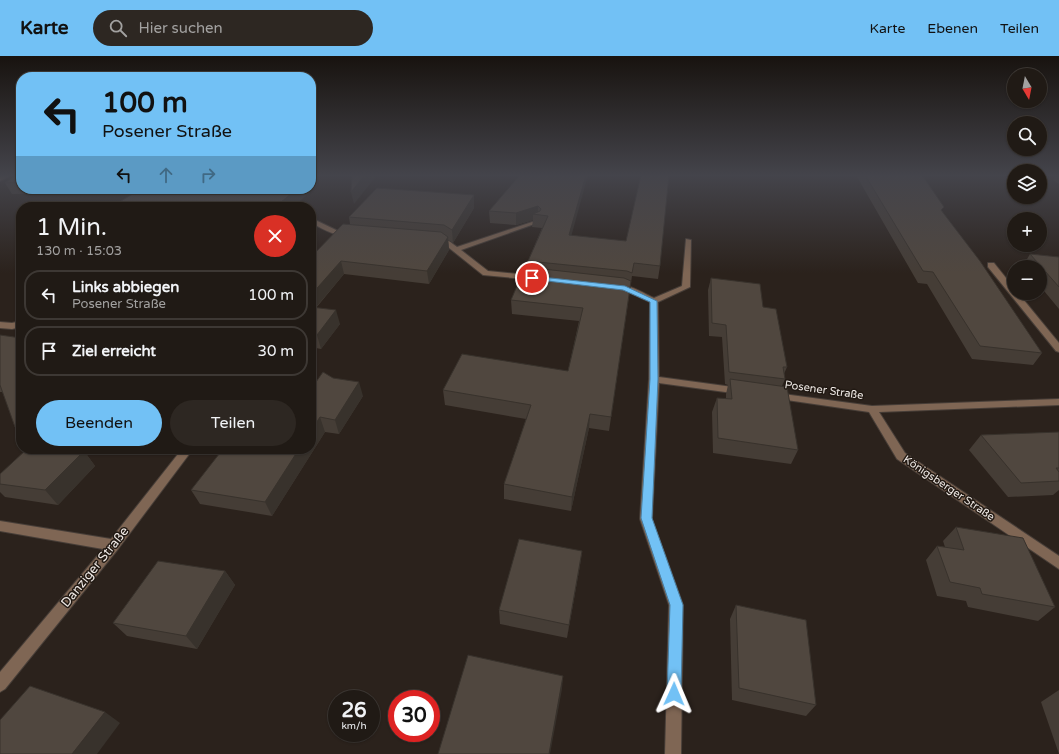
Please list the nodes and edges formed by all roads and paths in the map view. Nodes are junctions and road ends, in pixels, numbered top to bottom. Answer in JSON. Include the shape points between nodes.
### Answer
{"nodes":[{"id":1,"x":316,"y":222,"type":"edge"},
{"id":2,"x":537,"y":222,"type":"edge"},
{"id":3,"x":358,"y":234,"type":"edge"},
{"id":4,"x":422,"y":239,"type":"edge"},
{"id":5,"x":688,"y":240,"type":"dead end"},
{"id":6,"x":457,"y":249,"type":"junction"},
{"id":7,"x":991,"y":265,"type":"dead end"},
{"id":8,"x":548,"y":280,"type":"edge"},
{"id":9,"x":609,"y":287,"type":"edge"},
{"id":10,"x":654,"y":301,"type":"junction"},
{"id":11,"x":0,"y":325,"type":"edge"},
{"id":12,"x":16,"y":325,"type":"edge"},
{"id":13,"x":1059,"y":349,"type":"edge"},
{"id":14,"x":654,"y":379,"type":"junction"},
{"id":15,"x":747,"y":392,"type":"edge"},
{"id":16,"x":763,"y":394,"type":"edge"},
{"id":17,"x":1059,"y":402,"type":"edge"},
{"id":18,"x":872,"y":409,"type":"junction"},
{"id":19,"x":184,"y":454,"type":"edge"},
{"id":20,"x":0,"y":526,"type":"edge"},
{"id":21,"x":114,"y":545,"type":"junction"},
{"id":22,"x":1059,"y":563,"type":"edge"},
{"id":23,"x":0,"y":684,"type":"edge"},
{"id":24,"x":673,"y":754,"type":"edge"}],
"edges":[{"from":1,"to":3,"type":"street","via":[[335,232]]},
{"from":2,"to":6,"type":"street"},
{"from":4,"to":6,"type":"street","via":[[445,241]]},
{"from":5,"to":10,"type":"street","via":[[686,287]]},
{"from":6,"to":8,"type":"street","via":[[486,273]]},
{"from":7,"to":13,"type":"street"},
{"from":9,"to":10,"type":"street","via":[[625,288]]},
{"from":10,"to":14,"type":"street"},
{"from":11,"to":12,"type":"street"},
{"from":14,"to":15,"type":"street"},
{"from":14,"to":24,"type":"street","via":[[646,518],[676,605]]},
{"from":16,"to":18,"type":"street","name":"Posener Straße"},
{"from":17,"to":18,"type":"street"},
{"from":18,"to":22,"type":"street","name":"Königsberger Straße","via":[[901,456]]},
{"from":19,"to":21,"type":"street","name":"Danziger Straße"},
{"from":20,"to":21,"type":"street"},
{"from":21,"to":23,"type":"street","name":"Danziger Straße"}]}
